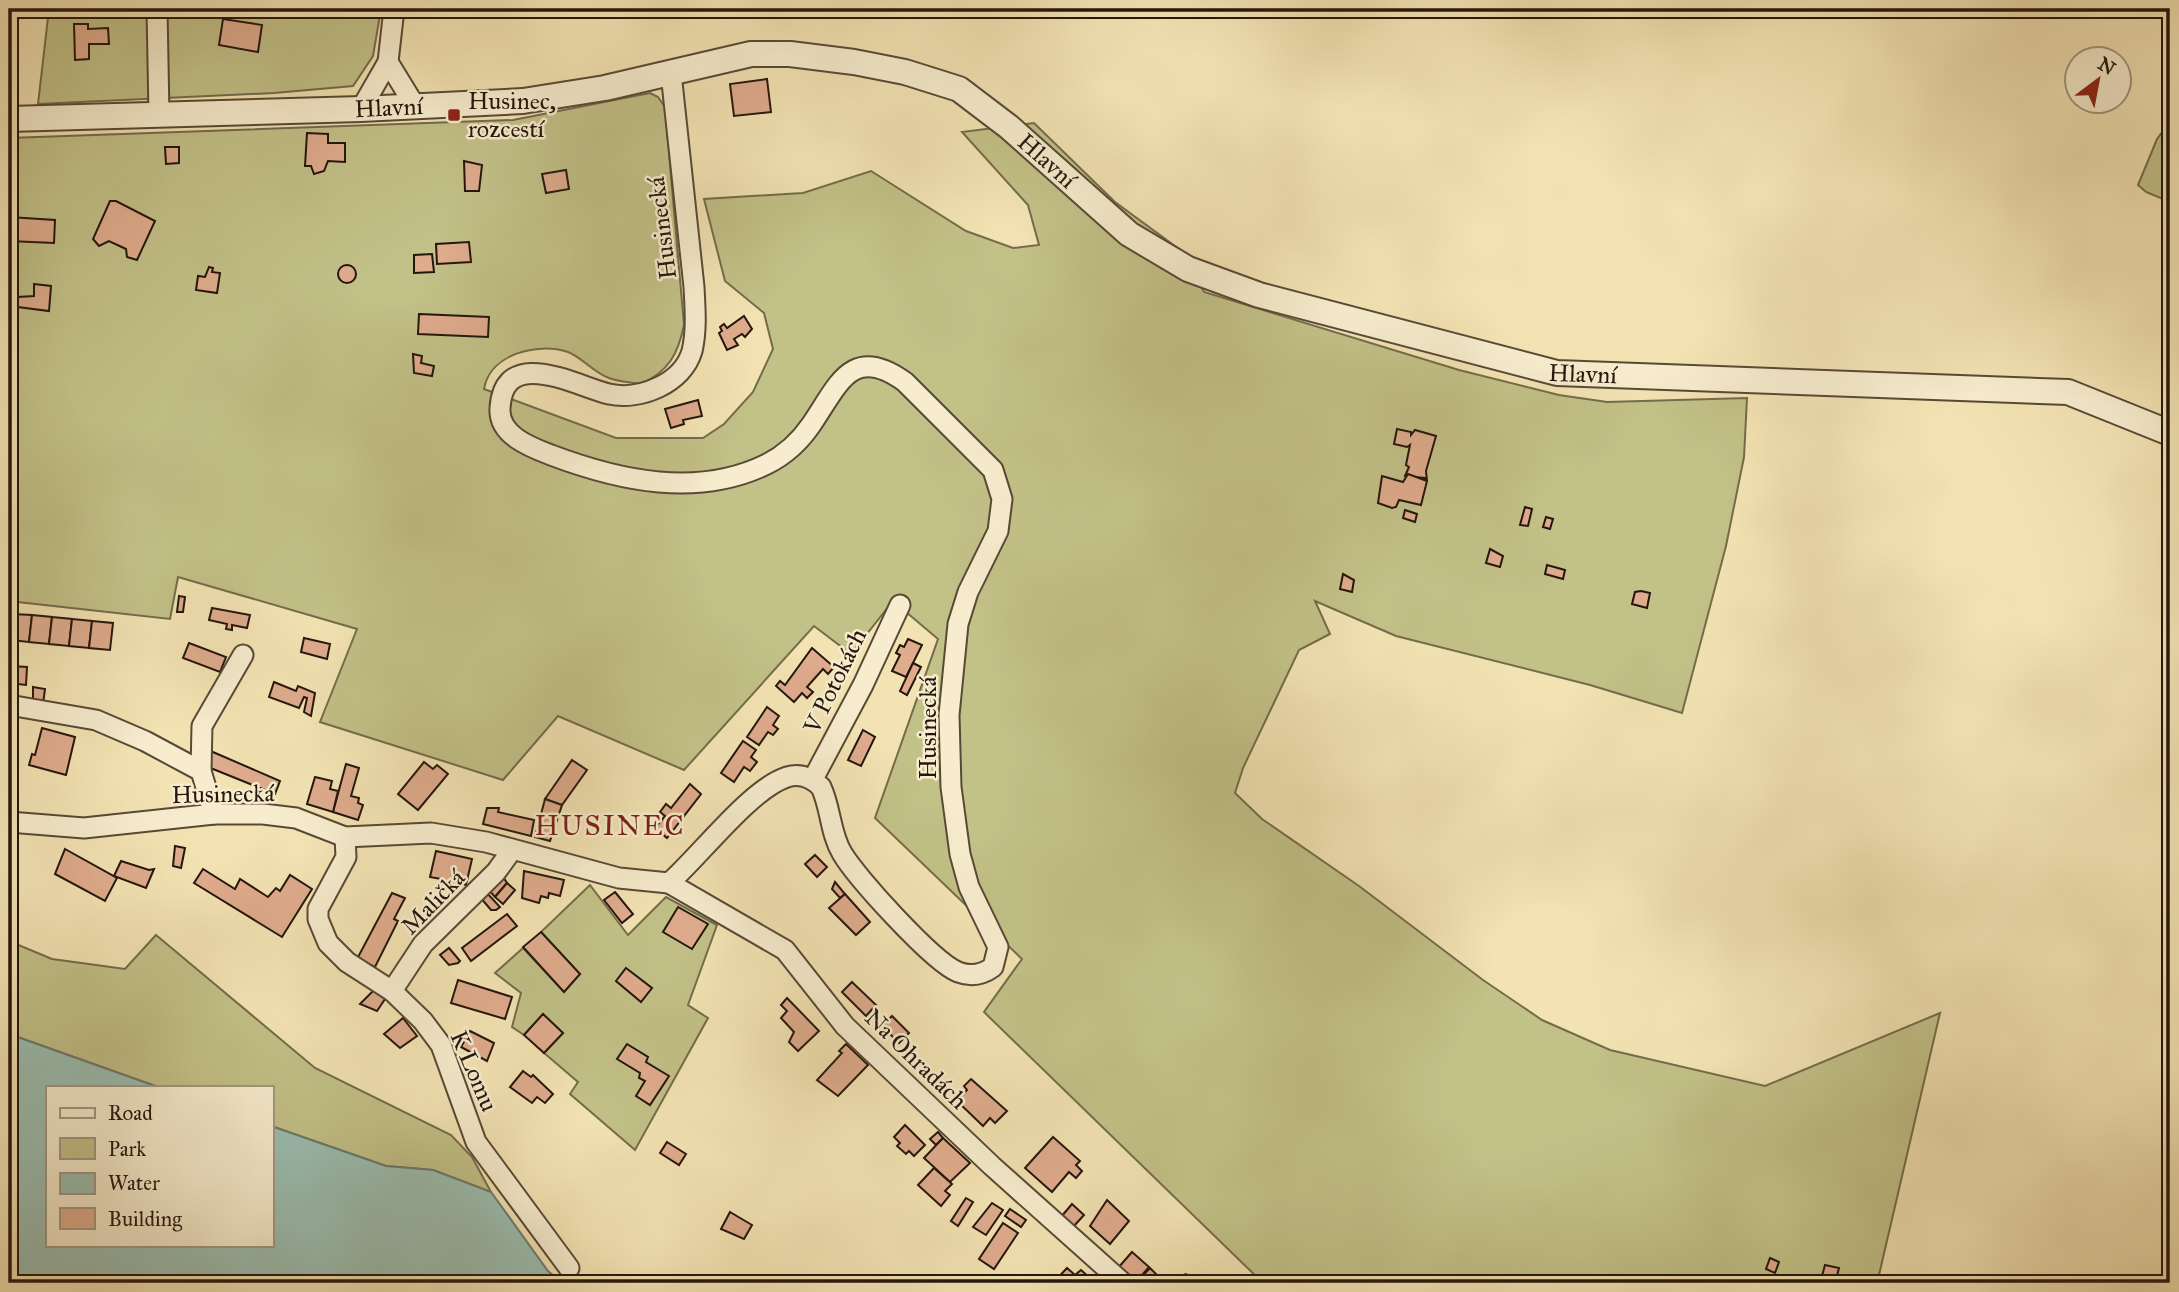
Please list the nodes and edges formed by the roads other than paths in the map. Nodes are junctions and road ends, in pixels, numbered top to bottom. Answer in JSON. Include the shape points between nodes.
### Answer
{"nodes":[{"id":1,"x":157,"y":9,"type":"edge"},
{"id":2,"x":394,"y":9,"type":"edge"},
{"id":3,"x":388,"y":62,"type":"junction"},
{"id":4,"x":671,"y":73,"type":"junction"},
{"id":5,"x":415,"y":106,"type":"junction"},
{"id":6,"x":361,"y":109,"type":"junction"},
{"id":7,"x":159,"y":115,"type":"junction"},
{"id":8,"x":9,"y":119,"type":"edge"},
{"id":9,"x":2170,"y":433,"type":"edge"},
{"id":10,"x":900,"y":605,"type":"dead end"},
{"id":11,"x":243,"y":655,"type":"dead end"},
{"id":12,"x":9,"y":705,"type":"edge"},
{"id":13,"x":201,"y":771,"type":"junction"},
{"id":14,"x":813,"y":779,"type":"junction"},
{"id":15,"x":214,"y":814,"type":"junction"},
{"id":16,"x":9,"y":822,"type":"edge"},
{"id":17,"x":345,"y":836,"type":"junction"},
{"id":18,"x":512,"y":850,"type":"junction"},
{"id":19,"x":669,"y":883,"type":"junction"},
{"id":20,"x":392,"y":991,"type":"junction"},
{"id":21,"x":569,"y":1268,"type":"dead end"},
{"id":22,"x":1123,"y":1283,"type":"edge"}],
"edges":[{"from":1,"to":7,"type":"street"},
{"from":2,"to":3,"type":"street"},
{"from":3,"to":5,"type":"street"},
{"from":3,"to":6,"type":"street"},
{"from":4,"to":5,"type":"street","name":"Hlavní","via":[[557,97]]},
{"from":4,"to":9,"type":"street","name":"Hlavní","via":[[751,54],[790,54],[867,64],[950,85],[988,109],[1129,234],[1188,269],[1259,295],[1557,373],[2068,392]]},
{"from":4,"to":14,"type":"street","name":"Husinecká","via":[[694,287],[691,353],[675,376],[653,390],[631,396],[610,394],[554,375],[527,374],[506,390],[499,415],[516,439],[558,457],[648,481],[699,484],[768,463],[794,446],[837,381],[872,366],[889,370],[905,382],[993,470],[1002,516],[958,624],[949,715],[951,787],[960,854],[969,887],[998,947],[993,967],[974,976],[940,961],[841,852],[827,798]]},
{"from":5,"to":6,"type":"street","name":"Hlavní"},
{"from":6,"to":7,"type":"street","name":"Hlavní"},
{"from":7,"to":8,"type":"street","name":"Hlavní"},
{"from":10,"to":14,"type":"street","name":"V Potokách"},
{"from":11,"to":13,"type":"street","via":[[202,726]]},
{"from":12,"to":13,"type":"street","via":[[96,720]]},
{"from":13,"to":15,"type":"street"},
{"from":14,"to":19,"type":"street","via":[[800,775],[774,783]]},
{"from":15,"to":16,"type":"street","name":"Husinecká","via":[[84,828]]},
{"from":15,"to":17,"type":"street","name":"Husinecká","via":[[296,818]]},
{"from":17,"to":18,"type":"street","name":"Husinecká","via":[[431,833]]},
{"from":17,"to":20,"type":"street","name":"K Lomu","via":[[346,857],[318,909],[318,919],[328,943]]},
{"from":18,"to":19,"type":"street","name":"Husinecká","via":[[619,878]]},
{"from":18,"to":20,"type":"street","name":"Maličká","via":[[424,944]]},
{"from":19,"to":22,"type":"street","name":"Na Ohradách","via":[[785,950],[845,1026],[992,1167]]},
{"from":20,"to":21,"type":"street","name":"K Lomu","via":[[424,1021],[441,1045],[476,1143]]}]}
